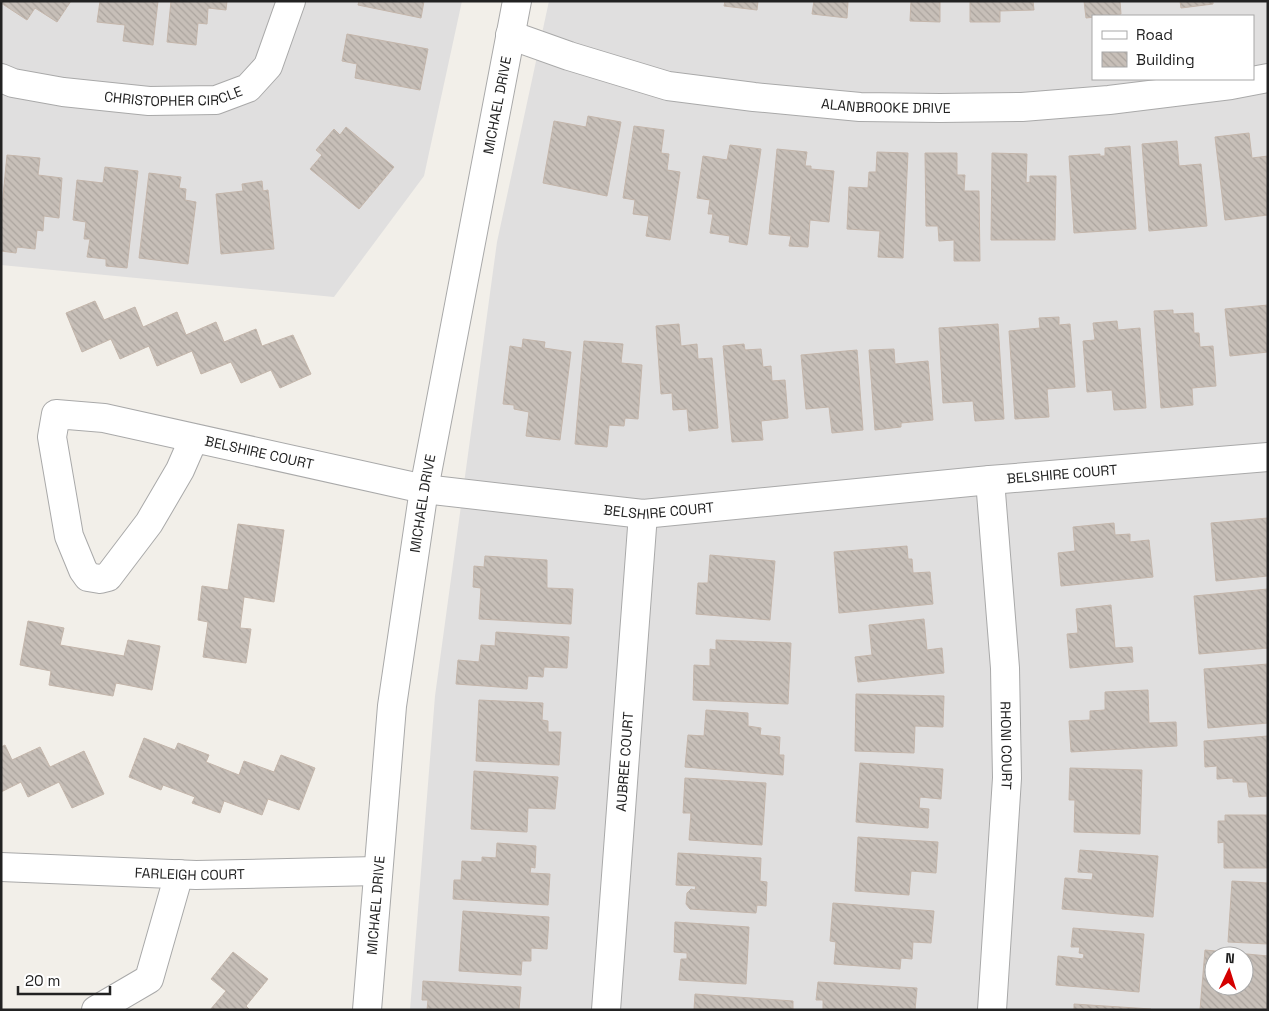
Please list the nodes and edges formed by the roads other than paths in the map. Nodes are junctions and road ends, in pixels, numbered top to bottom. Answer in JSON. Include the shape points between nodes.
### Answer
{"nodes":[{"id":1,"x":291,"y":1,"type":"edge"},
{"id":2,"x":517,"y":1,"type":"edge"},
{"id":3,"x":510,"y":35,"type":"junction"},
{"id":4,"x":1,"y":78,"type":"edge"},
{"id":5,"x":1268,"y":78,"type":"edge"},
{"id":6,"x":194,"y":438,"type":"junction"},
{"id":7,"x":1268,"y":457,"type":"edge"},
{"id":8,"x":990,"y":480,"type":"junction"},
{"id":9,"x":424,"y":489,"type":"junction"},
{"id":10,"x":643,"y":514,"type":"junction"},
{"id":11,"x":1,"y":867,"type":"edge"},
{"id":12,"x":377,"y":871,"type":"junction"},
{"id":13,"x":179,"y":874,"type":"junction"},
{"id":14,"x":96,"y":1010,"type":"edge"},
{"id":15,"x":367,"y":1010,"type":"edge"},
{"id":16,"x":606,"y":1010,"type":"edge"},
{"id":17,"x":992,"y":1010,"type":"edge"}],
"edges":[{"from":1,"to":4,"type":"street","name":"CHRISTOPHER CIRCLE","via":[[268,66],[248,88],[216,100],[149,101],[72,93]]},
{"from":2,"to":3,"type":"street","name":"MICHAEL DRIVE"},
{"from":3,"to":5,"type":"street","name":"ALANBROOKE DRIVE","via":[[668,86],[860,107],[1022,107],[1109,100]]},
{"from":3,"to":9,"type":"street","name":"MICHAEL DRIVE"},
{"from":6,"to":6,"type":"street","name":"BELSHIRE COURT","via":[[104,418],[56,414],[52,437],[69,536],[88,577],[108,577],[149,523],[180,470]]},
{"from":6,"to":9,"type":"street","name":"BELSHIRE COURT"},
{"from":7,"to":8,"type":"street","name":"BELSHIRE COURT"},
{"from":8,"to":10,"type":"street","name":"BELSHIRE COURT"},
{"from":8,"to":17,"type":"street","name":"RHONI COURT","via":[[1005,668],[1006,778]]},
{"from":9,"to":10,"type":"street","name":"BELSHIRE COURT"},
{"from":9,"to":12,"type":"street","name":"MICHAEL DRIVE","via":[[392,706]]},
{"from":10,"to":16,"type":"street","name":"AUBREE COURT"},
{"from":11,"to":13,"type":"street","name":"FARLEIGH COURT"},
{"from":12,"to":13,"type":"street","name":"FARLEIGH COURT"},
{"from":12,"to":15,"type":"street","name":"MICHAEL DRIVE"},
{"from":13,"to":14,"type":"street","via":[[150,979]]}]}
